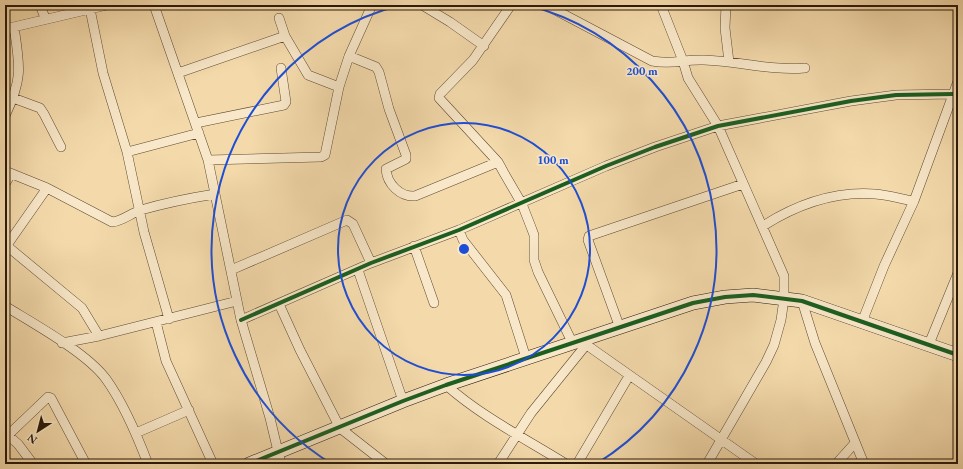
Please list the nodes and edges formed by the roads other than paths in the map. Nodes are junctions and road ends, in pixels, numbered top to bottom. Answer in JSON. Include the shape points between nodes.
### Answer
{"nodes":[{"id":1,"x":40,"y":5,"type":"edge"},
{"id":2,"x":107,"y":5,"type":"edge"},
{"id":3,"x":154,"y":5,"type":"edge"},
{"id":4,"x":372,"y":5,"type":"edge"},
{"id":5,"x":422,"y":5,"type":"edge"},
{"id":6,"x":511,"y":5,"type":"edge"},
{"id":7,"x":546,"y":5,"type":"edge"},
{"id":8,"x":661,"y":5,"type":"edge"},
{"id":9,"x":726,"y":5,"type":"edge"},
{"id":10,"x":90,"y":9,"type":"junction"},
{"id":11,"x":45,"y":18,"type":"junction"},
{"id":12,"x":279,"y":18,"type":"dead end"},
{"id":13,"x":9,"y":28,"type":"edge"},
{"id":14,"x":285,"y":36,"type":"junction"},
{"id":15,"x":484,"y":46,"type":"junction"},
{"id":16,"x":349,"y":56,"type":"junction"},
{"id":17,"x":683,"y":61,"type":"junction"},
{"id":18,"x":729,"y":62,"type":"junction"},
{"id":19,"x":281,"y":68,"type":"dead end"},
{"id":20,"x":806,"y":68,"type":"dead end"},
{"id":21,"x":178,"y":73,"type":"junction"},
{"id":22,"x":958,"y":81,"type":"edge"},
{"id":23,"x":339,"y":87,"type":"junction"},
{"id":24,"x":953,"y":94,"type":"junction"},
{"id":25,"x":13,"y":98,"type":"junction"},
{"id":26,"x":5,"y":116,"type":"edge"},
{"id":27,"x":196,"y":122,"type":"junction"},
{"id":28,"x":718,"y":126,"type":"junction"},
{"id":29,"x":199,"y":133,"type":"junction"},
{"id":30,"x":61,"y":147,"type":"dead end"},
{"id":31,"x":127,"y":152,"type":"junction"},
{"id":32,"x":208,"y":160,"type":"junction"},
{"id":33,"x":498,"y":162,"type":"junction"},
{"id":34,"x":8,"y":172,"type":"edge"},
{"id":35,"x":5,"y":184,"type":"edge"},
{"id":36,"x":743,"y":184,"type":"junction"},
{"id":37,"x":47,"y":188,"type":"junction"},
{"id":38,"x":216,"y":194,"type":"junction"},
{"id":39,"x":914,"y":201,"type":"junction"},
{"id":40,"x":522,"y":204,"type":"junction"},
{"id":41,"x":139,"y":211,"type":"junction"},
{"id":42,"x":763,"y":226,"type":"junction"},
{"id":43,"x":459,"y":230,"type":"junction"},
{"id":44,"x":414,"y":246,"type":"junction"},
{"id":45,"x":6,"y":247,"type":"edge"},
{"id":46,"x":371,"y":263,"type":"junction"},
{"id":47,"x":231,"y":270,"type":"junction"},
{"id":48,"x":358,"y":270,"type":"junction"},
{"id":49,"x":958,"y":273,"type":"edge"},
{"id":50,"x":784,"y":299,"type":"junction"},
{"id":51,"x":237,"y":301,"type":"junction"},
{"id":52,"x":802,"y":301,"type":"junction"},
{"id":53,"x":279,"y":304,"type":"junction"},
{"id":54,"x":434,"y":304,"type":"dead end"},
{"id":55,"x":5,"y":306,"type":"edge"},
{"id":56,"x":169,"y":319,"type":"junction"},
{"id":57,"x":242,"y":320,"type":"junction"},
{"id":58,"x":156,"y":322,"type":"junction"},
{"id":59,"x":862,"y":322,"type":"junction"},
{"id":60,"x":620,"y":328,"type":"junction"},
{"id":61,"x":99,"y":336,"type":"junction"},
{"id":62,"x":62,"y":342,"type":"junction"},
{"id":63,"x":580,"y":343,"type":"junction"},
{"id":64,"x":929,"y":344,"type":"junction"},
{"id":65,"x":958,"y":355,"type":"edge"},
{"id":66,"x":526,"y":358,"type":"junction"},
{"id":67,"x":629,"y":376,"type":"junction"},
{"id":68,"x":446,"y":385,"type":"junction"},
{"id":69,"x":403,"y":401,"type":"junction"},
{"id":70,"x":189,"y":410,"type":"junction"},
{"id":71,"x":340,"y":428,"type":"junction"},
{"id":72,"x":136,"y":433,"type":"junction"},
{"id":73,"x":6,"y":435,"type":"edge"},
{"id":74,"x":518,"y":435,"type":"junction"},
{"id":75,"x":722,"y":440,"type":"junction"},
{"id":76,"x":854,"y":444,"type":"junction"},
{"id":77,"x":280,"y":458,"type":"edge"},
{"id":78,"x":33,"y":464,"type":"edge"},
{"id":79,"x":86,"y":464,"type":"edge"},
{"id":80,"x":148,"y":464,"type":"edge"},
{"id":81,"x":213,"y":464,"type":"edge"},
{"id":82,"x":249,"y":464,"type":"edge"},
{"id":83,"x":386,"y":464,"type":"edge"},
{"id":84,"x":498,"y":464,"type":"edge"},
{"id":85,"x":566,"y":464,"type":"edge"},
{"id":86,"x":577,"y":464,"type":"edge"},
{"id":87,"x":706,"y":464,"type":"edge"},
{"id":88,"x":756,"y":464,"type":"edge"},
{"id":89,"x":836,"y":464,"type":"edge"},
{"id":90,"x":864,"y":464,"type":"edge"}],
"edges":[{"from":1,"to":11,"type":"street"},
{"from":2,"to":10,"type":"street"},
{"from":3,"to":21,"type":"street"},
{"from":4,"to":16,"type":"street"},
{"from":5,"to":15,"type":"street"},
{"from":6,"to":15,"type":"street"},
{"from":7,"to":17,"type":"street","via":[[652,61],[666,64]]},
{"from":8,"to":17,"type":"street"},
{"from":9,"to":18,"type":"street","via":[[725,28]]},
{"from":10,"to":11,"type":"street"},
{"from":10,"to":31,"type":"street","via":[[103,73]]},
{"from":11,"to":13,"type":"street"},
{"from":12,"to":14,"type":"street"},
{"from":13,"to":25,"type":"street","via":[[20,68]]},
{"from":14,"to":21,"type":"street"},
{"from":14,"to":23,"type":"street","via":[[308,75]]},
{"from":15,"to":33,"type":"street","via":[[439,98]]},
{"from":16,"to":23,"type":"street"},
{"from":16,"to":33,"type":"street","via":[[376,67],[379,72],[406,155],[406,159],[386,169],[393,188],[405,195],[415,196]]},
{"from":17,"to":18,"type":"street"},
{"from":17,"to":28,"type":"street","via":[[696,93]]},
{"from":18,"to":20,"type":"street","via":[[777,69]]},
{"from":19,"to":27,"type":"street","via":[[286,102],[284,105]]},
{"from":21,"to":27,"type":"street"},
{"from":22,"to":24,"type":"street"},
{"from":23,"to":32,"type":"street","via":[[327,150],[321,157]]},
{"from":24,"to":28,"type":"street","via":[[896,95],[851,101]]},
{"from":24,"to":39,"type":"street"},
{"from":25,"to":26,"type":"street"},
{"from":25,"to":30,"type":"street","via":[[40,108]]},
{"from":27,"to":29,"type":"street"},
{"from":28,"to":36,"type":"street"},
{"from":28,"to":40,"type":"street","via":[[613,164]]},
{"from":29,"to":31,"type":"street"},
{"from":29,"to":32,"type":"street"},
{"from":31,"to":41,"type":"street"},
{"from":32,"to":38,"type":"street"},
{"from":33,"to":40,"type":"street"},
{"from":34,"to":35,"type":"street"},
{"from":34,"to":37,"type":"street"},
{"from":36,"to":42,"type":"street"},
{"from":36,"to":60,"type":"street","via":[[589,236],[588,240]]},
{"from":37,"to":41,"type":"street","via":[[112,222]]},
{"from":37,"to":45,"type":"street"},
{"from":38,"to":41,"type":"street","via":[[188,198]]},
{"from":38,"to":47,"type":"street"},
{"from":39,"to":42,"type":"street","via":[[876,194],[819,199],[780,215]]},
{"from":39,"to":59,"type":"street"},
{"from":40,"to":43,"type":"street"},
{"from":40,"to":63,"type":"street","via":[[534,236],[534,260],[538,272]]},
{"from":41,"to":56,"type":"street"},
{"from":42,"to":50,"type":"street","via":[[784,276]]},
{"from":43,"to":44,"type":"street"},
{"from":43,"to":66,"type":"street","via":[[462,240],[506,295]]},
{"from":44,"to":46,"type":"street"},
{"from":44,"to":54,"type":"street"},
{"from":45,"to":61,"type":"street","via":[[82,308]]},
{"from":46,"to":47,"type":"street","via":[[353,224],[347,220]]},
{"from":46,"to":48,"type":"street"},
{"from":47,"to":51,"type":"street"},
{"from":48,"to":53,"type":"street"},
{"from":48,"to":69,"type":"street"},
{"from":49,"to":64,"type":"street"},
{"from":50,"to":52,"type":"street"},
{"from":50,"to":60,"type":"street","via":[[753,295],[725,297],[693,303]]},
{"from":50,"to":75,"type":"street","via":[[774,345]]},
{"from":51,"to":56,"type":"street"},
{"from":51,"to":57,"type":"street"},
{"from":52,"to":59,"type":"street"},
{"from":52,"to":76,"type":"street"},
{"from":53,"to":57,"type":"street"},
{"from":53,"to":71,"type":"street"},
{"from":55,"to":62,"type":"street"},
{"from":56,"to":58,"type":"street"},
{"from":57,"to":77,"type":"street"},
{"from":58,"to":61,"type":"street"},
{"from":58,"to":70,"type":"street","via":[[166,361]]},
{"from":59,"to":64,"type":"street"},
{"from":60,"to":63,"type":"street"},
{"from":61,"to":62,"type":"street"},
{"from":62,"to":72,"type":"street","via":[[106,379]]},
{"from":63,"to":66,"type":"street"},
{"from":63,"to":67,"type":"street"},
{"from":63,"to":74,"type":"street"},
{"from":64,"to":65,"type":"street"},
{"from":66,"to":68,"type":"street"},
{"from":67,"to":75,"type":"street"},
{"from":67,"to":86,"type":"street"},
{"from":68,"to":69,"type":"street"},
{"from":68,"to":74,"type":"street","via":[[464,401]]},
{"from":69,"to":71,"type":"street"},
{"from":70,"to":72,"type":"street"},
{"from":70,"to":81,"type":"street"},
{"from":71,"to":77,"type":"street"},
{"from":71,"to":83,"type":"street"},
{"from":72,"to":80,"type":"street"},
{"from":73,"to":78,"type":"street"},
{"from":73,"to":79,"type":"street","via":[[48,397],[51,398]]},
{"from":74,"to":84,"type":"street"},
{"from":74,"to":85,"type":"street"},
{"from":75,"to":87,"type":"street"},
{"from":75,"to":88,"type":"street"},
{"from":76,"to":89,"type":"street"},
{"from":76,"to":90,"type":"street"},
{"from":77,"to":82,"type":"street"}]}
